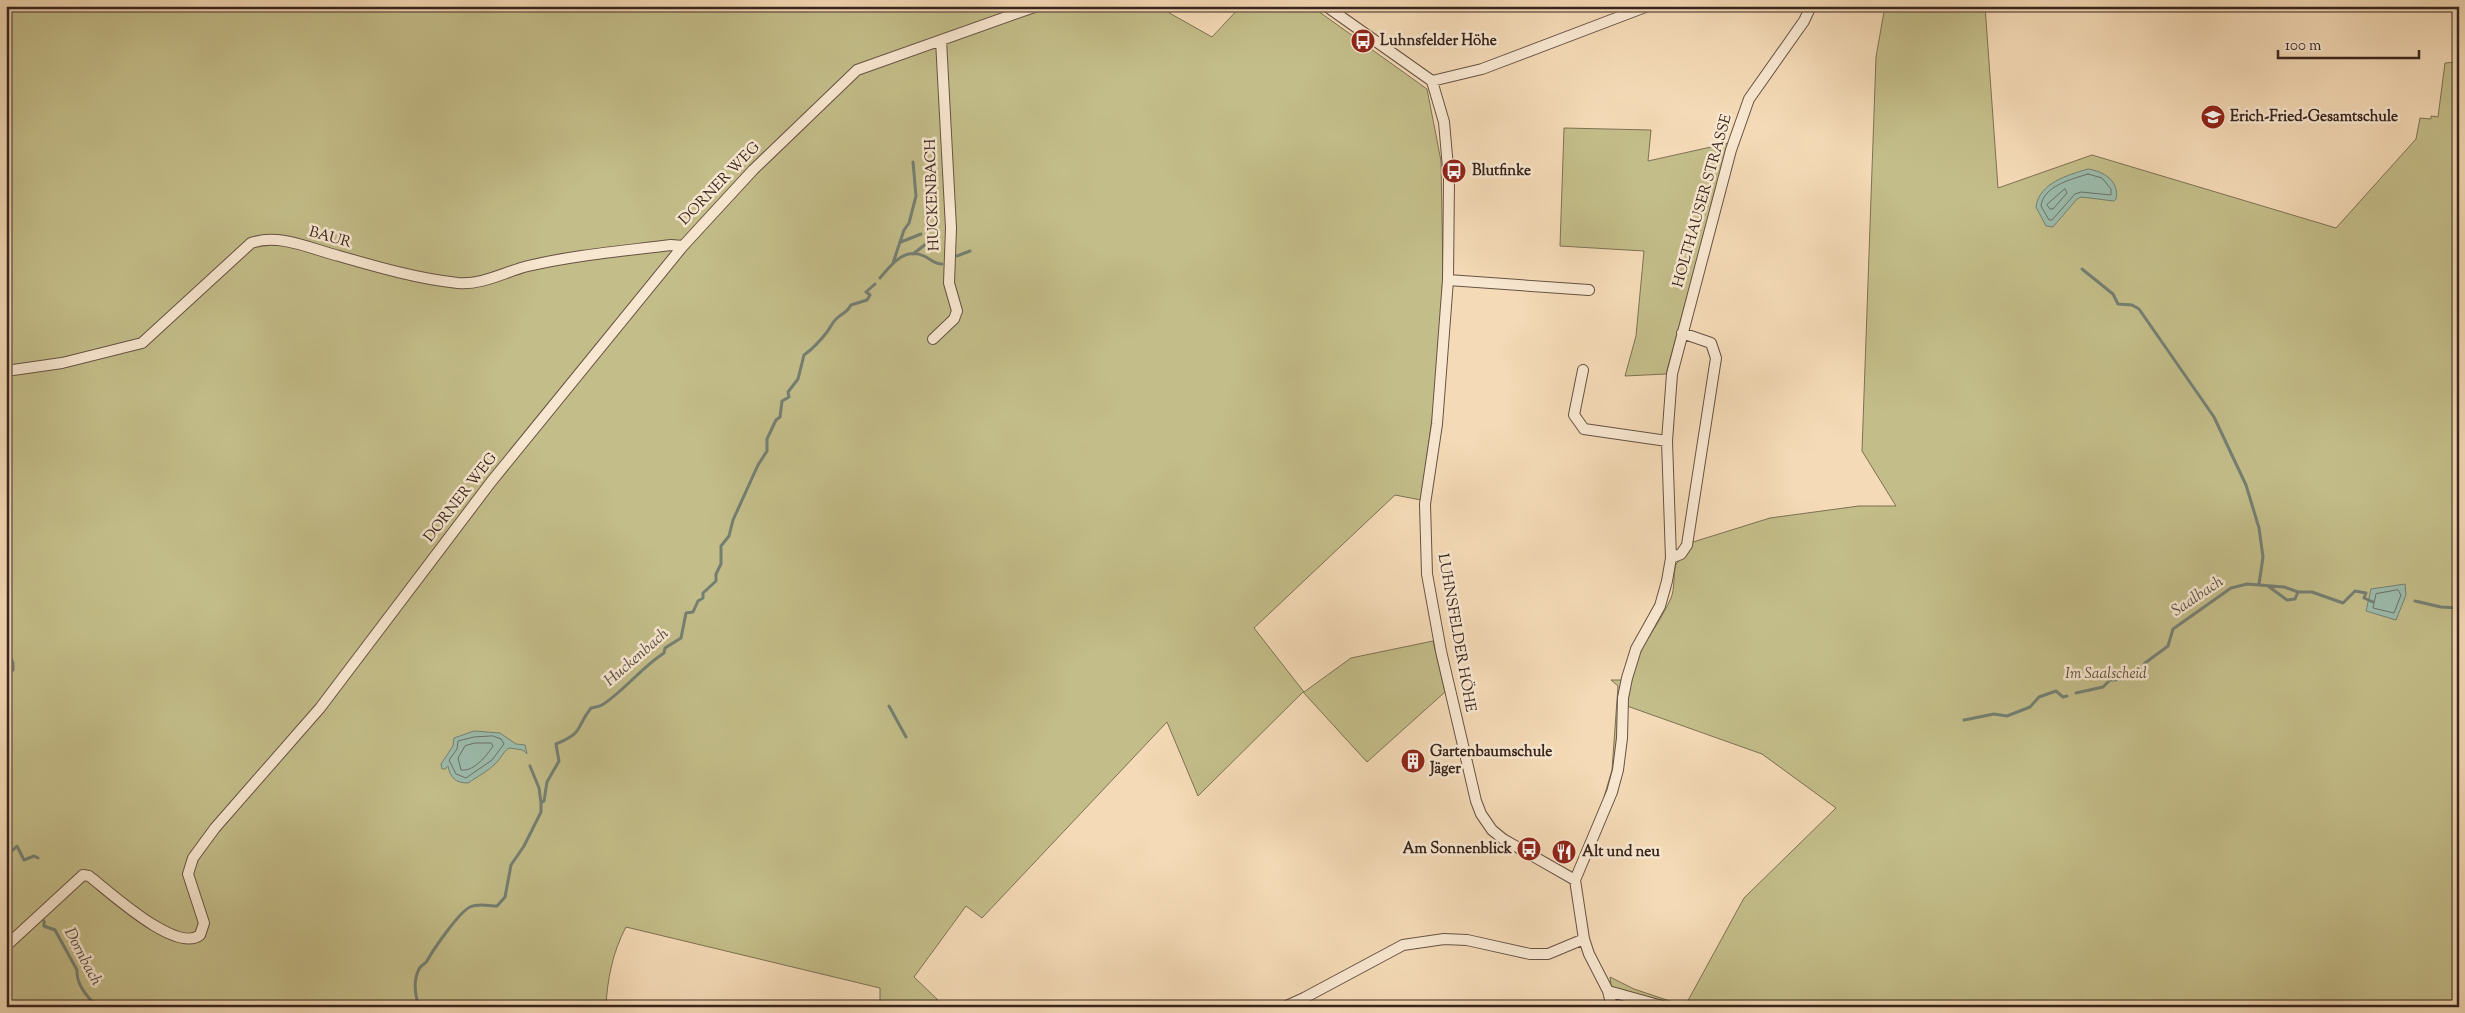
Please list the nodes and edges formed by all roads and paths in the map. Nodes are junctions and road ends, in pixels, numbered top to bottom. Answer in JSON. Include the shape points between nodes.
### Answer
{"nodes":[{"id":1,"x":1037,"y":6,"type":"edge"},
{"id":2,"x":1326,"y":6,"type":"edge"},
{"id":3,"x":1648,"y":6,"type":"edge"},
{"id":4,"x":1811,"y":6,"type":"edge"},
{"id":5,"x":942,"y":40,"type":"junction"},
{"id":6,"x":1432,"y":82,"type":"junction"},
{"id":7,"x":682,"y":246,"type":"junction"},
{"id":8,"x":1448,"y":280,"type":"junction"},
{"id":9,"x":1589,"y":290,"type":"dead end"},
{"id":10,"x":1682,"y":333,"type":"junction"},
{"id":11,"x":933,"y":339,"type":"dead end"},
{"id":12,"x":1583,"y":370,"type":"dead end"},
{"id":13,"x":6,"y":371,"type":"edge"},
{"id":14,"x":1667,"y":441,"type":"junction"},
{"id":15,"x":1671,"y":558,"type":"junction"},
{"id":16,"x":1575,"y":880,"type":"junction"},
{"id":17,"x":1584,"y":939,"type":"junction"},
{"id":18,"x":6,"y":946,"type":"edge"},
{"id":19,"x":1608,"y":991,"type":"junction"},
{"id":20,"x":1284,"y":1007,"type":"edge"},
{"id":21,"x":1612,"y":1007,"type":"edge"},
{"id":22,"x":1666,"y":1007,"type":"edge"}],
"edges":[{"from":1,"to":5,"type":"street","name":"DORNER WEG"},
{"from":2,"to":6,"type":"street"},
{"from":3,"to":6,"type":"street","via":[[1482,69]]},
{"from":4,"to":10,"type":"street","name":"HOLTHAUSER STRASSE","via":[[1749,99],[1731,150]]},
{"from":5,"to":7,"type":"street","name":"DORNER WEG","via":[[852,73],[753,170]]},
{"from":5,"to":11,"type":"street","name":"HUCKENBACH","via":[[951,228],[949,282],[957,311],[954,319]]},
{"from":6,"to":8,"type":"street","name":"LUHNSFELDER HÖHE","via":[[1444,122],[1447,146]]},
{"from":7,"to":13,"type":"street","name":"BAUR","via":[[553,261],[466,283],[409,273],[308,246],[264,239],[251,244],[142,343],[62,363]]},
{"from":7,"to":18,"type":"street","name":"DORNER WEG","via":[[491,482],[320,708],[215,828],[193,858],[188,874],[204,923],[200,935],[190,938],[172,935],[135,913],[89,876],[83,875]]},
{"from":8,"to":9,"type":"street"},
{"from":8,"to":16,"type":"street","name":"LUHNSFELDER HÖHE","via":[[1426,504],[1427,574],[1441,651],[1481,814],[1503,839]]},
{"from":10,"to":14,"type":"street","name":"HOLTHAUSER STRASSE","via":[[1672,374]]},
{"from":10,"to":15,"type":"street","name":"HOLTHAUSER STRASSE","via":[[1711,343],[1716,358],[1686,545],[1681,554]]},
{"from":12,"to":14,"type":"street","via":[[1574,415],[1584,429]]},
{"from":14,"to":15,"type":"street","name":"HOLTHAUSER STRASSE"},
{"from":15,"to":16,"type":"street","name":"HOLTHAUSER STRASSE","via":[[1660,606],[1636,649],[1627,678],[1618,770],[1612,792]]},
{"from":16,"to":17,"type":"street"},
{"from":17,"to":19,"type":"street"},
{"from":17,"to":20,"type":"street","via":[[1548,954],[1530,954],[1467,940],[1413,942]]},
{"from":19,"to":21,"type":"street"},
{"from":19,"to":22,"type":"street"}]}
